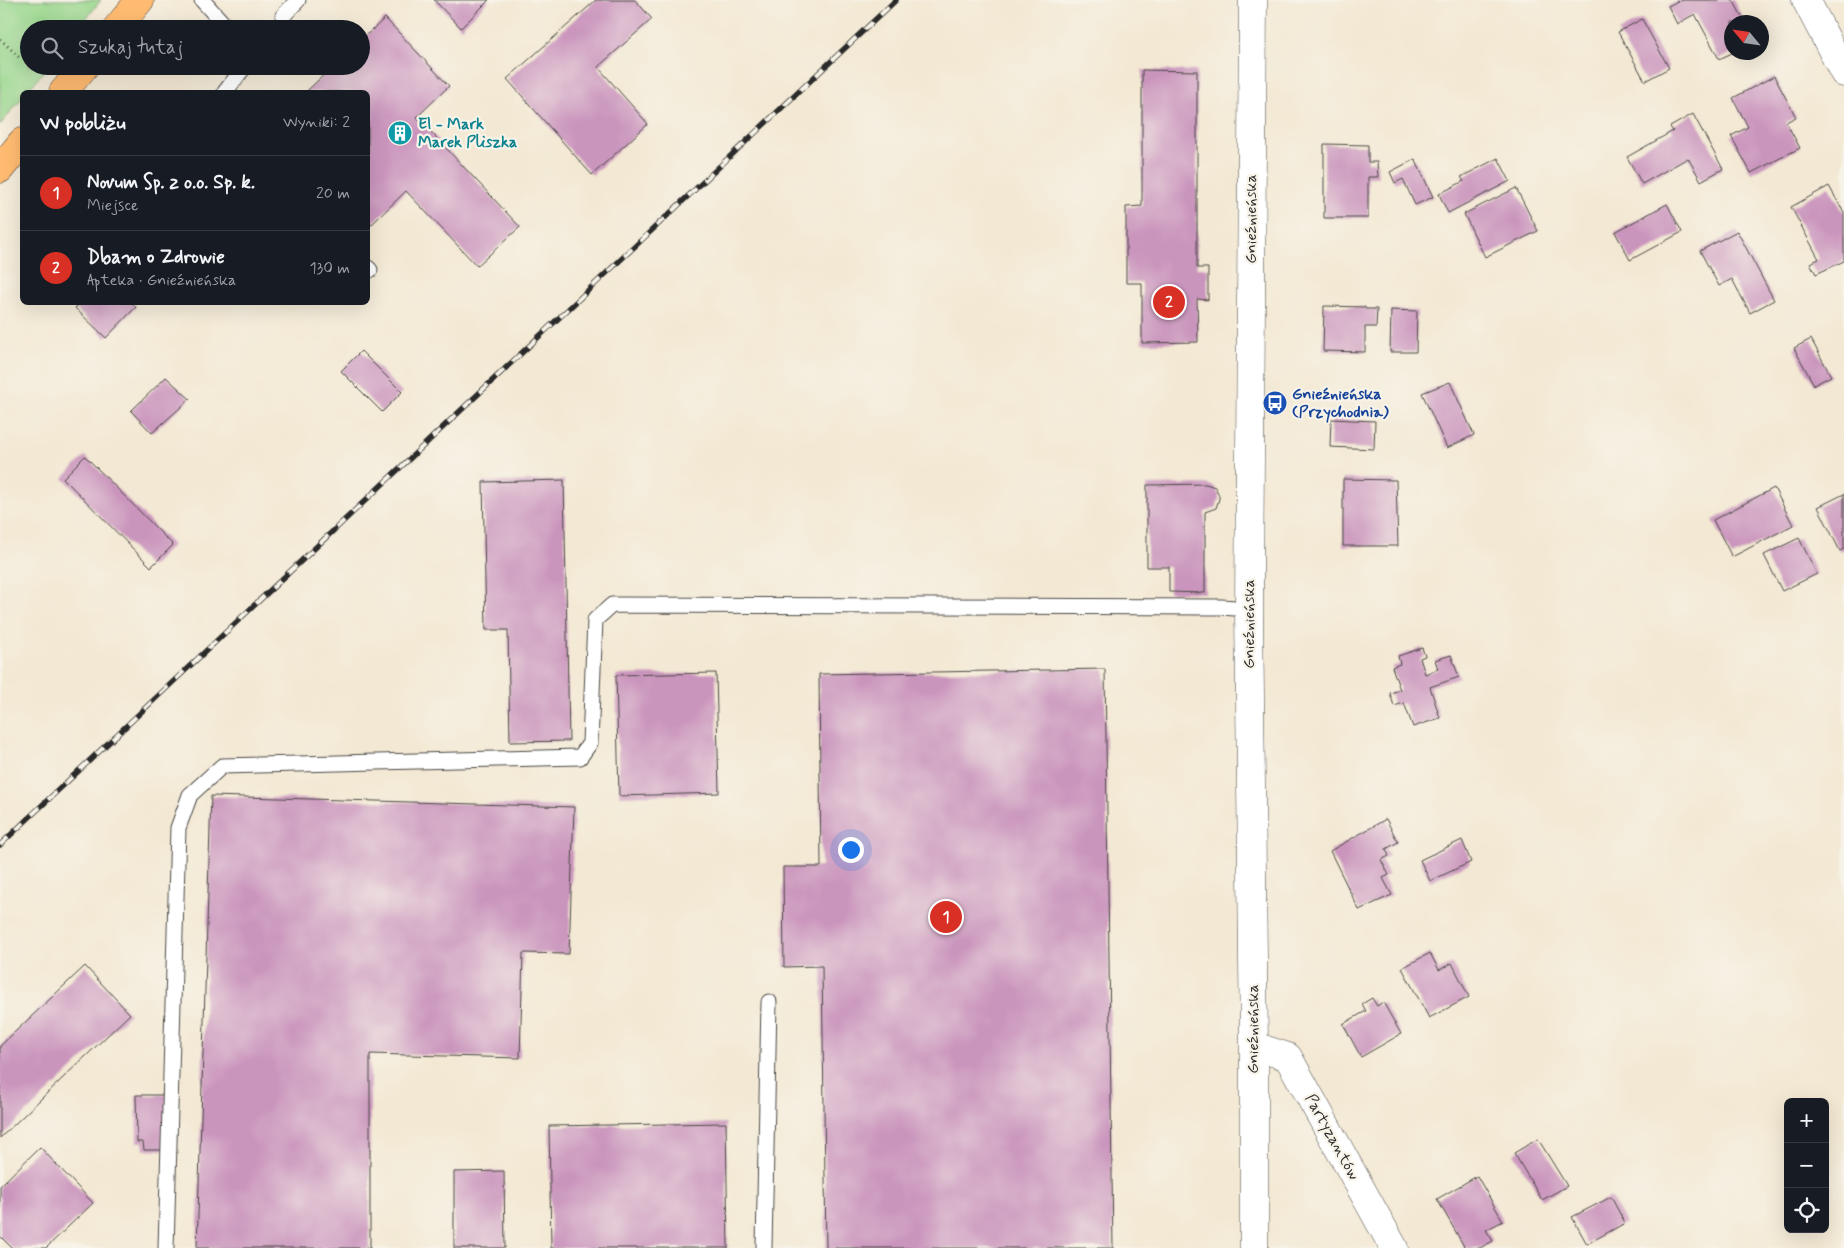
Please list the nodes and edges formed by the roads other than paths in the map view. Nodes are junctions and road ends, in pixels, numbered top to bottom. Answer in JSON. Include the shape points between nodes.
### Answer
{"nodes":[{"id":1,"x":140,"y":0,"type":"edge"},
{"id":2,"x":202,"y":0,"type":"edge"},
{"id":3,"x":298,"y":0,"type":"edge"},
{"id":4,"x":1253,"y":0,"type":"edge"},
{"id":5,"x":1806,"y":0,"type":"edge"},
{"id":6,"x":283,"y":16,"type":"dead end"},
{"id":7,"x":123,"y":20,"type":"edge"},
{"id":8,"x":220,"y":20,"type":"edge"},
{"id":9,"x":1844,"y":73,"type":"edge"},
{"id":10,"x":77,"y":75,"type":"edge"},
{"id":11,"x":238,"y":75,"type":"edge"},
{"id":12,"x":65,"y":90,"type":"edge"},
{"id":13,"x":226,"y":90,"type":"edge"},
{"id":14,"x":20,"y":144,"type":"edge"},
{"id":15,"x":0,"y":169,"type":"edge"},
{"id":16,"x":1249,"y":609,"type":"junction"},
{"id":17,"x":769,"y":1002,"type":"dead end"},
{"id":18,"x":1254,"y":1046,"type":"junction"},
{"id":19,"x":166,"y":1248,"type":"edge"},
{"id":20,"x":764,"y":1248,"type":"edge"},
{"id":21,"x":1254,"y":1248,"type":"edge"},
{"id":22,"x":1394,"y":1248,"type":"edge"}],
"edges":[{"from":1,"to":7,"type":"main road"},
{"from":2,"to":8,"type":"lane"},
{"from":3,"to":6,"type":"lane"},
{"from":4,"to":16,"type":"street","name":"Gnieźnieńska"},
{"from":5,"to":9,"type":"street"},
{"from":10,"to":12,"type":"main road"},
{"from":11,"to":13,"type":"lane"},
{"from":14,"to":15,"type":"main road"},
{"from":16,"to":18,"type":"street","name":"Gnieźnieńska"},
{"from":16,"to":19,"type":"lane","via":[[612,605],[595,620],[590,743],[580,757],[222,766],[190,795],[178,828]]},
{"from":17,"to":20,"type":"lane"},
{"from":18,"to":21,"type":"street","name":"Gnieźnieńska"},
{"from":18,"to":22,"type":"street","name":"Partyzantów","via":[[1288,1058]]}]}
